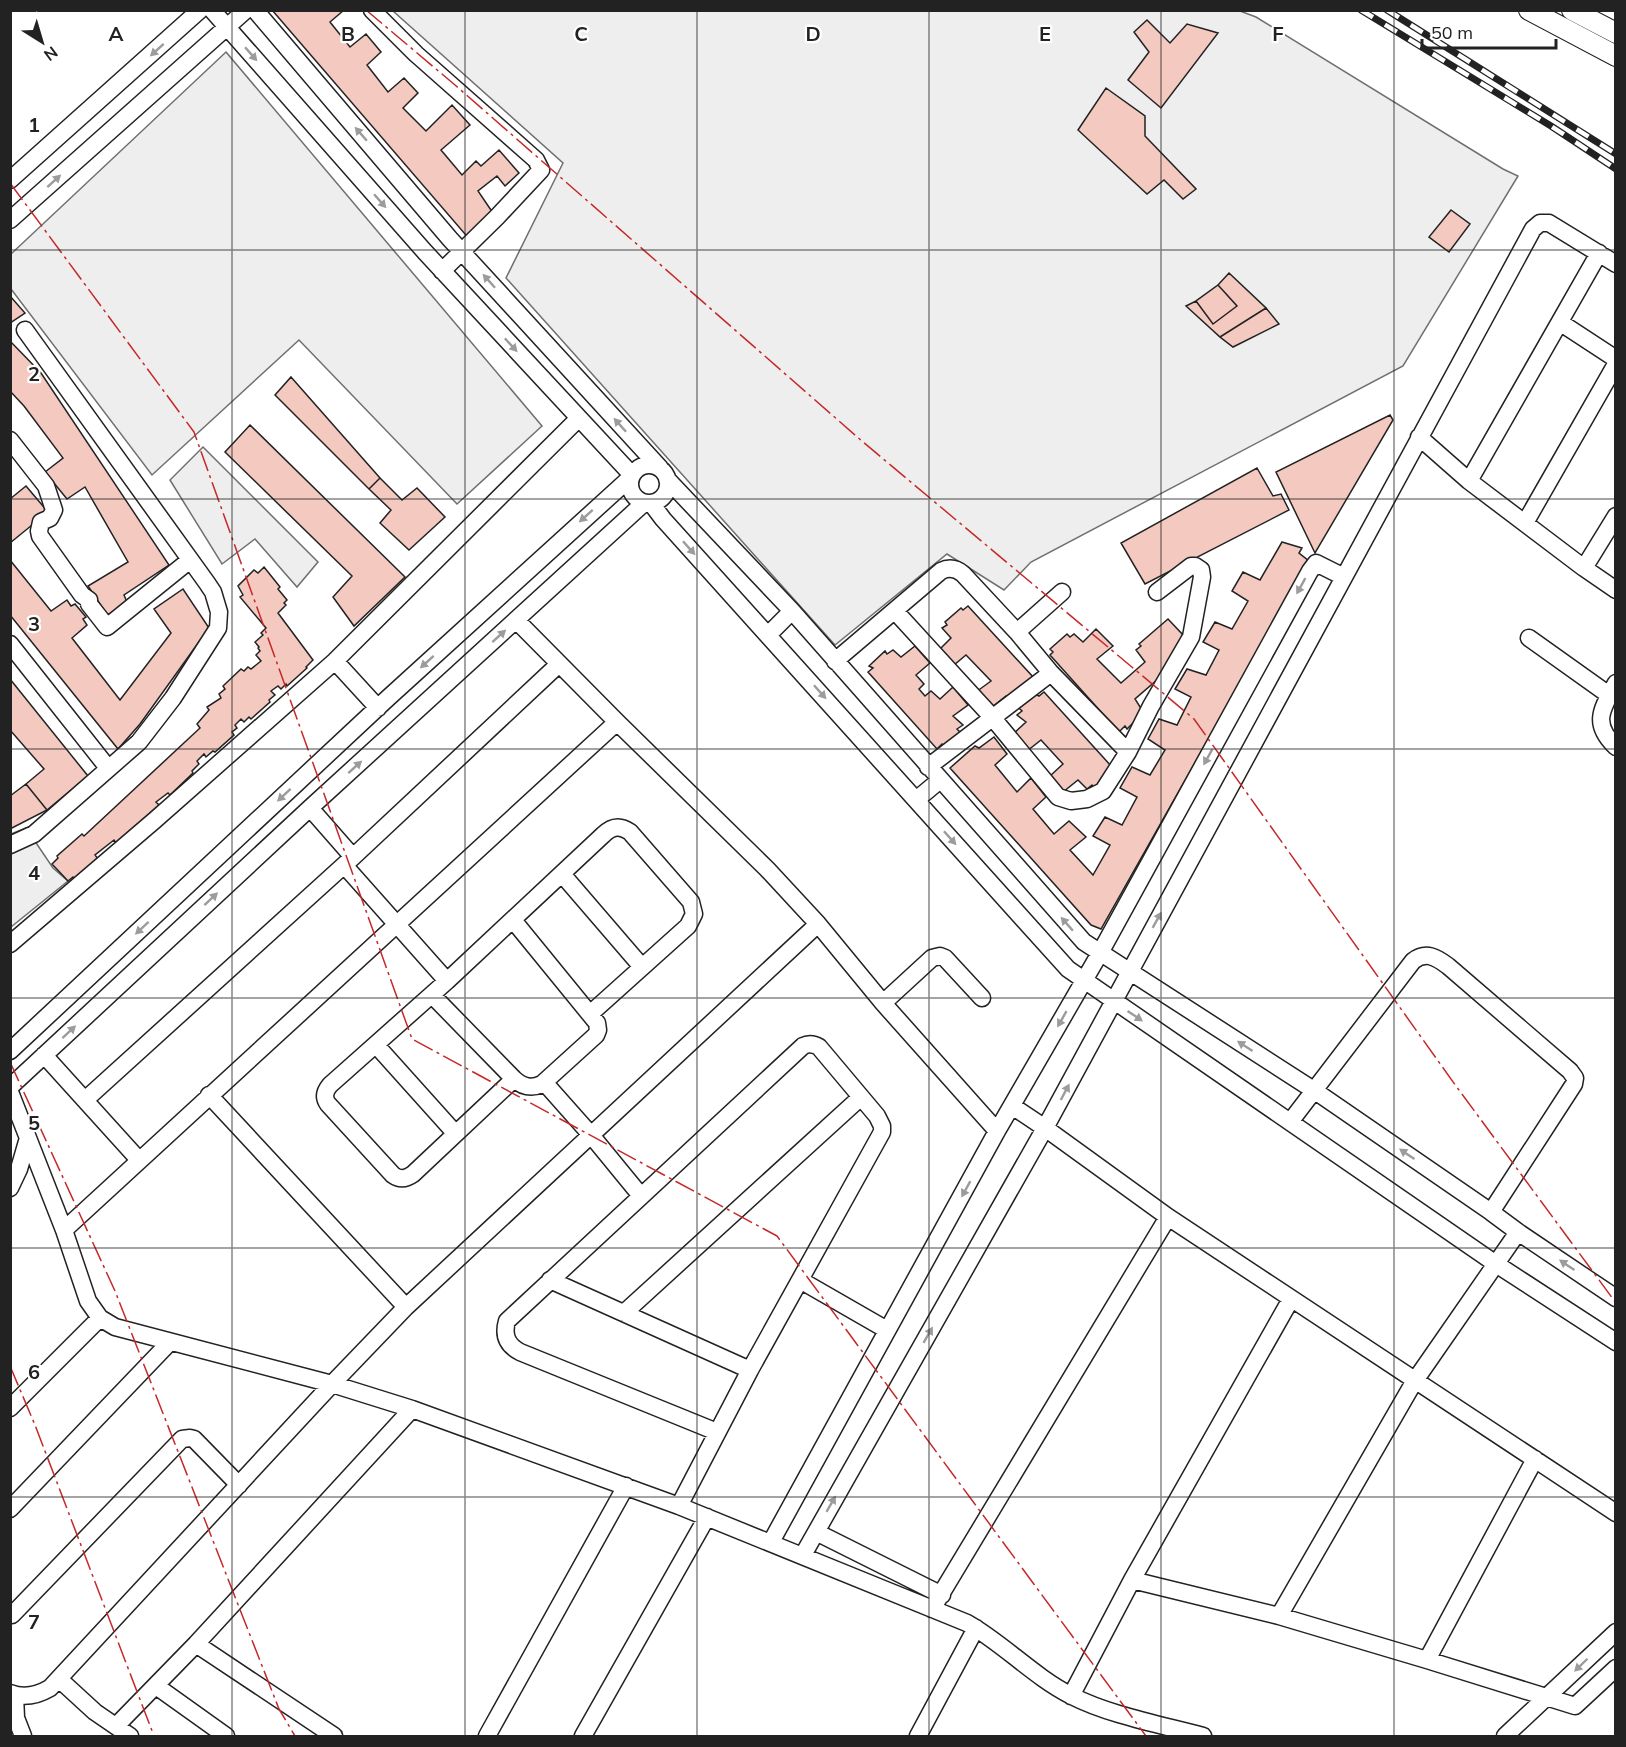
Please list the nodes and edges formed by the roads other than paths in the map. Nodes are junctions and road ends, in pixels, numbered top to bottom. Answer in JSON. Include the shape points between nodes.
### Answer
{"nodes":[{"id":1,"x":200,"y":10,"type":"edge"},
{"id":2,"x":212,"y":10,"type":"edge"},
{"id":3,"x":246,"y":10,"type":"edge"},
{"id":4,"x":255,"y":10,"type":"edge"},
{"id":5,"x":372,"y":10,"type":"edge"},
{"id":6,"x":1529,"y":10,"type":"edge"},
{"id":7,"x":1572,"y":10,"type":"edge"},
{"id":8,"x":227,"y":27,"type":"junction"},
{"id":9,"x":1616,"y":33,"type":"edge"},
{"id":10,"x":1616,"y":56,"type":"edge"},
{"id":11,"x":10,"y":180,"type":"edge"},
{"id":12,"x":10,"y":219,"type":"edge"},
{"id":13,"x":462,"y":252,"type":"junction"},
{"id":14,"x":1599,"y":253,"type":"junction"},
{"id":15,"x":1616,"y":264,"type":"edge"},
{"id":16,"x":442,"y":271,"type":"junction"},
{"id":17,"x":1561,"y":322,"type":"junction"},
{"id":18,"x":25,"y":330,"type":"dead end"},
{"id":19,"x":1616,"y":359,"type":"edge"},
{"id":20,"x":1616,"y":364,"type":"edge"},
{"id":21,"x":579,"y":418,"type":"junction"},
{"id":22,"x":1419,"y":437,"type":"junction"},
{"id":23,"x":12,"y":444,"type":"edge"},
{"id":24,"x":664,"y":474,"type":"junction"},
{"id":25,"x":631,"y":476,"type":"junction"},
{"id":26,"x":1469,"y":481,"type":"junction"},
{"id":27,"x":647,"y":503,"type":"junction"},
{"id":28,"x":1616,"y":516,"type":"edge"},
{"id":29,"x":1525,"y":523,"type":"junction"},
{"id":30,"x":190,"y":560,"type":"junction"},
{"id":31,"x":1584,"y":568,"type":"junction"},
{"id":32,"x":1344,"y":578,"type":"junction"},
{"id":33,"x":1616,"y":590,"type":"edge"},
{"id":34,"x":1062,"y":592,"type":"dead end"},
{"id":35,"x":1157,"y":592,"type":"dead end"},
{"id":36,"x":792,"y":611,"type":"junction"},
{"id":37,"x":895,"y":611,"type":"junction"},
{"id":38,"x":516,"y":620,"type":"junction"},
{"id":39,"x":1017,"y":632,"type":"junction"},
{"id":40,"x":768,"y":634,"type":"junction"},
{"id":41,"x":1529,"y":638,"type":"dead end"},
{"id":42,"x":10,"y":644,"type":"edge"},
{"id":43,"x":335,"y":661,"type":"junction"},
{"id":44,"x":835,"y":661,"type":"junction"},
{"id":45,"x":559,"y":664,"type":"junction"},
{"id":46,"x":1051,"y":673,"type":"junction"},
{"id":47,"x":1612,"y":689,"type":"edge"},
{"id":48,"x":377,"y":708,"type":"junction"},
{"id":49,"x":992,"y":717,"type":"junction"},
{"id":50,"x":407,"y":719,"type":"junction"},
{"id":51,"x":617,"y":722,"type":"junction"},
{"id":52,"x":385,"y":740,"type":"junction"},
{"id":53,"x":1616,"y":747,"type":"edge"},
{"id":54,"x":1128,"y":752,"type":"junction"},
{"id":55,"x":928,"y":767,"type":"junction"},
{"id":56,"x":108,"y":768,"type":"junction"},
{"id":57,"x":940,"y":780,"type":"junction"},
{"id":58,"x":916,"y":800,"type":"junction"},
{"id":59,"x":309,"y":808,"type":"junction"},
{"id":60,"x":10,"y":845,"type":"edge"},
{"id":61,"x":349,"y":861,"type":"junction"},
{"id":62,"x":562,"y":874,"type":"junction"},
{"id":63,"x":513,"y":920,"type":"junction"},
{"id":64,"x":396,"y":924,"type":"junction"},
{"id":65,"x":818,"y":924,"type":"junction"},
{"id":66,"x":10,"y":944,"type":"edge"},
{"id":67,"x":1100,"y":953,"type":"junction"},
{"id":68,"x":642,"y":967,"type":"junction"},
{"id":69,"x":1129,"y":972,"type":"junction"},
{"id":70,"x":447,"y":981,"type":"junction"},
{"id":71,"x":1083,"y":981,"type":"junction"},
{"id":72,"x":432,"y":995,"type":"junction"},
{"id":73,"x":982,"y":998,"type":"dead end"},
{"id":74,"x":1113,"y":1001,"type":"junction"},
{"id":75,"x":883,"y":1003,"type":"junction"},
{"id":76,"x":590,"y":1014,"type":"junction"},
{"id":77,"x":376,"y":1045,"type":"junction"},
{"id":78,"x":10,"y":1053,"type":"edge"},
{"id":79,"x":44,"y":1055,"type":"junction"},
{"id":80,"x":514,"y":1079,"type":"junction"},
{"id":81,"x":16,"y":1082,"type":"edge"},
{"id":82,"x":544,"y":1082,"type":"junction"},
{"id":83,"x":1315,"y":1090,"type":"junction"},
{"id":84,"x":10,"y":1092,"type":"edge"},
{"id":85,"x":209,"y":1095,"type":"junction"},
{"id":86,"x":861,"y":1097,"type":"junction"},
{"id":87,"x":85,"y":1100,"type":"junction"},
{"id":88,"x":1011,"y":1106,"type":"junction"},
{"id":89,"x":1290,"y":1122,"type":"junction"},
{"id":90,"x":1046,"y":1128,"type":"junction"},
{"id":91,"x":998,"y":1131,"type":"junction"},
{"id":92,"x":455,"y":1133,"type":"junction"},
{"id":93,"x":591,"y":1135,"type":"junction"},
{"id":94,"x":28,"y":1138,"type":"junction"},
{"id":95,"x":139,"y":1160,"type":"junction"},
{"id":96,"x":10,"y":1188,"type":"edge"},
{"id":97,"x":641,"y":1196,"type":"junction"},
{"id":98,"x":1491,"y":1212,"type":"junction"},
{"id":99,"x":1168,"y":1217,"type":"junction"},
{"id":100,"x":64,"y":1230,"type":"junction"},
{"id":101,"x":1518,"y":1232,"type":"junction"},
{"id":102,"x":1496,"y":1264,"type":"junction"},
{"id":103,"x":550,"y":1280,"type":"junction"},
{"id":104,"x":800,"y":1280,"type":"junction"},
{"id":105,"x":1616,"y":1298,"type":"edge"},
{"id":106,"x":1291,"y":1299,"type":"junction"},
{"id":107,"x":406,"y":1307,"type":"junction"},
{"id":108,"x":624,"y":1313,"type":"junction"},
{"id":109,"x":100,"y":1318,"type":"junction"},
{"id":110,"x":888,"y":1330,"type":"junction"},
{"id":111,"x":170,"y":1342,"type":"junction"},
{"id":112,"x":1616,"y":1342,"type":"edge"},
{"id":113,"x":750,"y":1370,"type":"junction"},
{"id":114,"x":1414,"y":1382,"type":"junction"},
{"id":115,"x":332,"y":1384,"type":"junction"},
{"id":116,"x":13,"y":1400,"type":"edge"},
{"id":117,"x":412,"y":1409,"type":"junction"},
{"id":118,"x":717,"y":1432,"type":"junction"},
{"id":119,"x":1535,"y":1459,"type":"junction"},
{"id":120,"x":239,"y":1485,"type":"junction"},
{"id":121,"x":626,"y":1486,"type":"junction"},
{"id":122,"x":679,"y":1506,"type":"junction"},
{"id":123,"x":10,"y":1509,"type":"edge"},
{"id":124,"x":1616,"y":1514,"type":"edge"},
{"id":125,"x":707,"y":1517,"type":"junction"},
{"id":126,"x":816,"y":1532,"type":"junction"},
{"id":127,"x":771,"y":1542,"type":"junction"},
{"id":128,"x":802,"y":1555,"type":"junction"},
{"id":129,"x":1132,"y":1580,"type":"junction"},
{"id":130,"x":937,"y":1602,"type":"junction"},
{"id":131,"x":12,"y":1615,"type":"dead end"},
{"id":132,"x":1279,"y":1616,"type":"junction"},
{"id":133,"x":976,"y":1628,"type":"junction"},
{"id":134,"x":1616,"y":1632,"type":"edge"},
{"id":135,"x":196,"y":1644,"type":"junction"},
{"id":136,"x":1426,"y":1660,"type":"junction"},
{"id":137,"x":1616,"y":1668,"type":"edge"},
{"id":138,"x":59,"y":1679,"type":"junction"},
{"id":139,"x":156,"y":1686,"type":"junction"},
{"id":140,"x":13,"y":1694,"type":"edge"},
{"id":141,"x":1071,"y":1696,"type":"junction"},
{"id":142,"x":1547,"y":1697,"type":"junction"},
{"id":143,"x":116,"y":1726,"type":"junction"},
{"id":144,"x":23,"y":1737,"type":"edge"},
{"id":145,"x":130,"y":1737,"type":"edge"},
{"id":146,"x":226,"y":1737,"type":"edge"},
{"id":147,"x":334,"y":1737,"type":"edge"},
{"id":148,"x":487,"y":1737,"type":"edge"},
{"id":149,"x":583,"y":1737,"type":"edge"},
{"id":150,"x":918,"y":1737,"type":"edge"},
{"id":151,"x":1203,"y":1737,"type":"edge"},
{"id":152,"x":1505,"y":1737,"type":"edge"}],
"edges":[{"from":1,"to":11,"type":"street","one_way":true},
{"from":2,"to":8,"type":"street"},
{"from":3,"to":8,"type":"street"},
{"from":13,"to":4,"type":"street","one_way":true},
{"from":5,"to":13,"type":"street","via":[[536,160],[541,170]]},
{"from":6,"to":10,"type":"street"},
{"from":7,"to":9,"type":"street"},
{"from":12,"to":8,"type":"street","one_way":true},
{"from":8,"to":16,"type":"street","one_way":true},
{"from":13,"to":16,"type":"street"},
{"from":24,"to":13,"type":"street","one_way":true},
{"from":14,"to":15,"type":"street"},
{"from":14,"to":17,"type":"street"},
{"from":14,"to":22,"type":"street","via":[[1549,223],[1533,229]]},
{"from":16,"to":21,"type":"street","one_way":true},
{"from":17,"to":19,"type":"street"},
{"from":17,"to":26,"type":"street"},
{"from":18,"to":30,"type":"street"},
{"from":20,"to":29,"type":"street"},
{"from":21,"to":25,"type":"street"},
{"from":21,"to":43,"type":"street"},
{"from":22,"to":26,"type":"street"},
{"from":22,"to":32,"type":"street"},
{"from":23,"to":30,"type":"street","via":[[49,491],[54,510],[50,518],[41,522],[40,536],[107,627]]},
{"from":24,"to":25,"type":"street","via":[[654,465],[641,466]]},
{"from":24,"to":27,"type":"street","via":[[666,492],[658,501]]},
{"from":24,"to":36,"type":"street"},
{"from":25,"to":27,"type":"street","via":[[633,496]]},
{"from":25,"to":48,"type":"street","one_way":true},
{"from":26,"to":29,"type":"street"},
{"from":27,"to":38,"type":"street"},
{"from":27,"to":40,"type":"street","one_way":true},
{"from":28,"to":31,"type":"street"},
{"from":29,"to":31,"type":"street"},
{"from":30,"to":56,"type":"street","via":[[213,592],[219,612],[218,628],[139,742]]},
{"from":31,"to":33,"type":"street"},
{"from":32,"to":67,"type":"street","one_way":true,"via":[[1316,563],[1310,571]]},
{"from":69,"to":32,"type":"street","one_way":true},
{"from":34,"to":39,"type":"street"},
{"from":35,"to":54,"type":"street","via":[[1191,566],[1201,570],[1191,637]]},
{"from":36,"to":40,"type":"street"},
{"from":36,"to":44,"type":"street"},
{"from":37,"to":39,"type":"street","via":[[941,571],[955,568]]},
{"from":37,"to":44,"type":"street"},
{"from":37,"to":49,"type":"street"},
{"from":38,"to":45,"type":"street"},
{"from":50,"to":38,"type":"street","one_way":true},
{"from":39,"to":46,"type":"street"},
{"from":40,"to":58,"type":"street","one_way":true},
{"from":41,"to":47,"type":"street"},
{"from":42,"to":56,"type":"street"},
{"from":43,"to":48,"type":"street"},
{"from":43,"to":66,"type":"street"},
{"from":44,"to":55,"type":"street"},
{"from":45,"to":51,"type":"street"},
{"from":45,"to":61,"type":"street"},
{"from":46,"to":49,"type":"street"},
{"from":46,"to":54,"type":"street"},
{"from":47,"to":53,"type":"street","via":[[1601,709],[1601,723],[1605,736]]},
{"from":48,"to":50,"type":"street","via":[[398,701]]},
{"from":48,"to":52,"type":"street","via":[[368,729]]},
{"from":48,"to":78,"type":"street","one_way":true},
{"from":49,"to":54,"type":"street","via":[[1058,798],[1087,799],[1103,791]]},
{"from":49,"to":55,"type":"street"},
{"from":50,"to":52,"type":"street"},
{"from":51,"to":64,"type":"street"},
{"from":51,"to":65,"type":"street"},
{"from":59,"to":52,"type":"street","one_way":true},
{"from":55,"to":57,"type":"street"},
{"from":56,"to":60,"type":"street","via":[[34,834]]},
{"from":57,"to":58,"type":"street"},
{"from":67,"to":57,"type":"street","one_way":true,"via":[[1077,936]]},
{"from":58,"to":71,"type":"street","one_way":true,"via":[[1060,961]]},
{"from":59,"to":61,"type":"street"},
{"from":79,"to":59,"type":"street","one_way":true},
{"from":61,"to":64,"type":"street"},
{"from":61,"to":87,"type":"street"},
{"from":62,"to":63,"type":"street"},
{"from":62,"to":68,"type":"street"},
{"from":62,"to":68,"type":"street","via":[[608,830],[619,827],[630,832],[691,902],[694,914],[688,926]]},
{"from":63,"to":70,"type":"street"},
{"from":63,"to":76,"type":"street"},
{"from":64,"to":70,"type":"street"},
{"from":64,"to":85,"type":"street"},
{"from":65,"to":75,"type":"street"},
{"from":65,"to":93,"type":"street"},
{"from":67,"to":69,"type":"street"},
{"from":67,"to":71,"type":"street"},
{"from":68,"to":76,"type":"street"},
{"from":69,"to":74,"type":"street"},
{"from":83,"to":69,"type":"street","one_way":true},
{"from":70,"to":72,"type":"street"},
{"from":71,"to":74,"type":"street"},
{"from":71,"to":88,"type":"street","one_way":true},
{"from":72,"to":77,"type":"street"},
{"from":72,"to":80,"type":"street"},
{"from":73,"to":75,"type":"street","via":[[945,958],[936,956]]},
{"from":74,"to":89,"type":"street","one_way":true},
{"from":90,"to":74,"type":"street","one_way":true},
{"from":75,"to":91,"type":"street"},
{"from":76,"to":82,"type":"street","via":[[597,1023],[596,1035]]},
{"from":77,"to":92,"type":"street"},
{"from":77,"to":92,"type":"street","via":[[327,1088],[328,1104],[401,1179],[413,1174]]},
{"from":78,"to":81,"type":"street"},
{"from":79,"to":81,"type":"street"},
{"from":79,"to":87,"type":"street"},
{"from":80,"to":82,"type":"street","via":[[530,1088]]},
{"from":80,"to":92,"type":"street"},
{"from":82,"to":93,"type":"street"},
{"from":83,"to":89,"type":"street"},
{"from":98,"to":83,"type":"street","one_way":true},
{"from":83,"to":98,"type":"street","via":[[1413,961],[1429,955],[1439,960],[1575,1078]]},
{"from":84,"to":94,"type":"street"},
{"from":85,"to":95,"type":"street"},
{"from":85,"to":107,"type":"street"},
{"from":86,"to":97,"type":"street","via":[[819,1047],[803,1046]]},
{"from":86,"to":104,"type":"street","via":[[880,1120],[881,1137]]},
{"from":86,"to":108,"type":"street"},
{"from":87,"to":95,"type":"street"},
{"from":88,"to":90,"type":"street"},
{"from":88,"to":91,"type":"street"},
{"from":89,"to":102,"type":"street"},
{"from":90,"to":99,"type":"street"},
{"from":126,"to":90,"type":"street","one_way":true},
{"from":91,"to":110,"type":"street","one_way":true},
{"from":93,"to":97,"type":"street"},
{"from":93,"to":107,"type":"street"},
{"from":94,"to":96,"type":"street"},
{"from":94,"to":100,"type":"street"},
{"from":95,"to":100,"type":"street"},
{"from":97,"to":103,"type":"street"},
{"from":98,"to":101,"type":"street"},
{"from":99,"to":106,"type":"street"},
{"from":99,"to":130,"type":"street"},
{"from":100,"to":109,"type":"street","via":[[88,1300]]},
{"from":101,"to":102,"type":"street"},
{"from":105,"to":101,"type":"street","one_way":true},
{"from":102,"to":112,"type":"street"},
{"from":102,"to":114,"type":"street"},
{"from":103,"to":108,"type":"street"},
{"from":103,"to":118,"type":"street","via":[[507,1321],[508,1343]]},
{"from":104,"to":110,"type":"street"},
{"from":104,"to":113,"type":"street"},
{"from":106,"to":114,"type":"street"},
{"from":106,"to":129,"type":"street"},
{"from":107,"to":115,"type":"street"},
{"from":108,"to":113,"type":"street"},
{"from":109,"to":111,"type":"street","via":[[115,1327]]},
{"from":109,"to":116,"type":"street"},
{"from":110,"to":127,"type":"street"},
{"from":111,"to":115,"type":"street"},
{"from":111,"to":123,"type":"street"},
{"from":113,"to":118,"type":"street"},
{"from":114,"to":119,"type":"street"},
{"from":114,"to":132,"type":"street"},
{"from":115,"to":117,"type":"street"},
{"from":115,"to":120,"type":"street"},
{"from":117,"to":121,"type":"street"},
{"from":117,"to":135,"type":"street"},
{"from":118,"to":122,"type":"street"},
{"from":119,"to":124,"type":"street"},
{"from":119,"to":136,"type":"street"},
{"from":120,"to":131,"type":"street","via":[[194,1440],[182,1439]]},
{"from":120,"to":138,"type":"street"},
{"from":121,"to":122,"type":"street"},
{"from":121,"to":148,"type":"street"},
{"from":122,"to":125,"type":"street"},
{"from":125,"to":127,"type":"street"},
{"from":125,"to":149,"type":"street"},
{"from":126,"to":128,"type":"street"},
{"from":126,"to":130,"type":"street"},
{"from":127,"to":128,"type":"street"},
{"from":128,"to":130,"type":"street"},
{"from":129,"to":132,"type":"street"},
{"from":129,"to":141,"type":"street"},
{"from":130,"to":133,"type":"street"},
{"from":132,"to":136,"type":"street"},
{"from":133,"to":141,"type":"street"},
{"from":133,"to":150,"type":"street"},
{"from":134,"to":142,"type":"street","one_way":true},
{"from":135,"to":139,"type":"street"},
{"from":135,"to":147,"type":"street"},
{"from":136,"to":142,"type":"street"},
{"from":137,"to":142,"type":"street","via":[[1575,1706]]},
{"from":138,"to":140,"type":"street","via":[[40,1694]]},
{"from":138,"to":143,"type":"street"},
{"from":139,"to":143,"type":"street"},
{"from":139,"to":146,"type":"street"},
{"from":140,"to":144,"type":"street"},
{"from":141,"to":151,"type":"street"},
{"from":142,"to":152,"type":"street"},
{"from":143,"to":145,"type":"street"}]}
